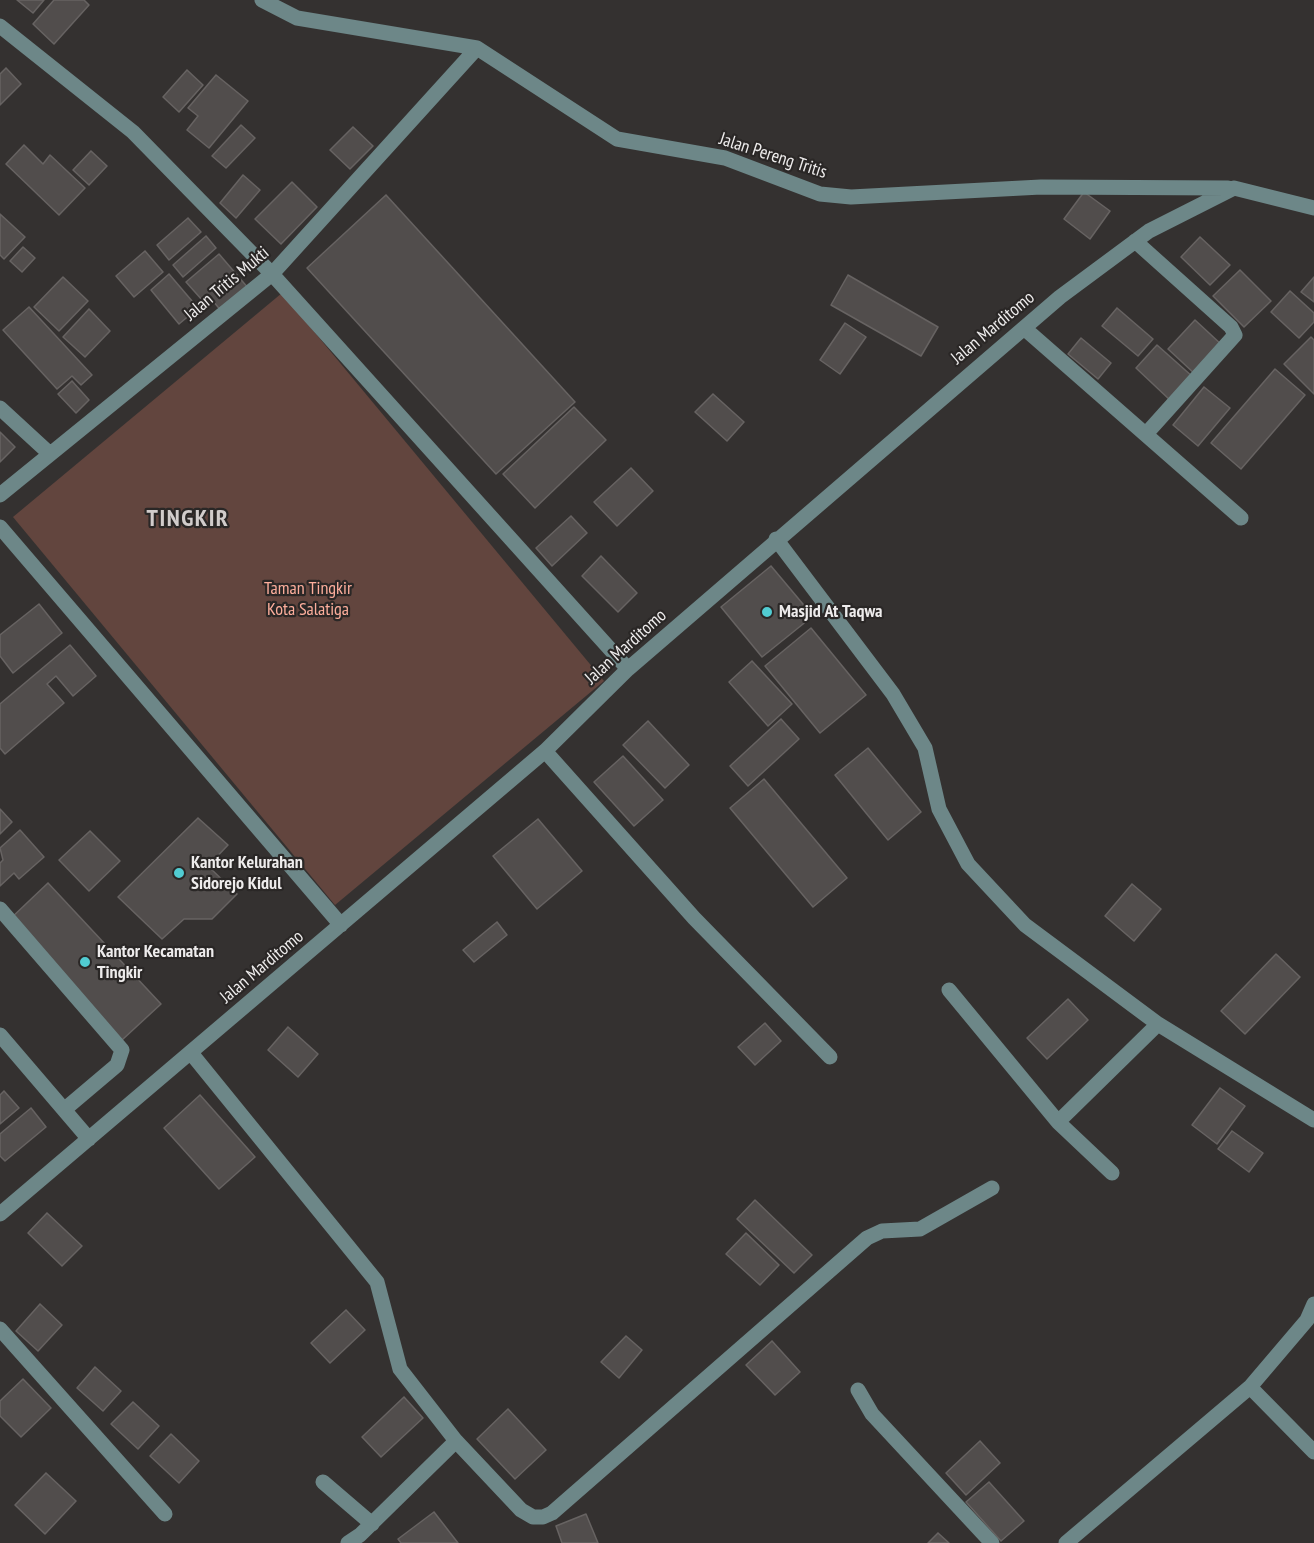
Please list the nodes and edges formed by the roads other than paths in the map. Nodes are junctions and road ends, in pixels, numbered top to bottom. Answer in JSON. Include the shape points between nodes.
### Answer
{"nodes":[{"id":1,"x":262,"y":0,"type":"edge"},
{"id":2,"x":283,"y":0,"type":"edge"},
{"id":3,"x":297,"y":18,"type":"junction"},
{"id":4,"x":0,"y":26,"type":"edge"},
{"id":5,"x":477,"y":48,"type":"junction"},
{"id":6,"x":1234,"y":188,"type":"junction"},
{"id":7,"x":1314,"y":208,"type":"edge"},
{"id":8,"x":1135,"y":241,"type":"junction"},
{"id":9,"x":272,"y":274,"type":"junction"},
{"id":10,"x":1024,"y":328,"type":"junction"},
{"id":11,"x":0,"y":408,"type":"edge"},
{"id":12,"x":1146,"y":434,"type":"junction"},
{"id":13,"x":50,"y":454,"type":"junction"},
{"id":14,"x":0,"y":495,"type":"edge"},
{"id":15,"x":1241,"y":518,"type":"dead end"},
{"id":16,"x":0,"y":527,"type":"edge"},
{"id":17,"x":776,"y":539,"type":"junction"},
{"id":18,"x":628,"y":669,"type":"junction"},
{"id":19,"x":545,"y":751,"type":"junction"},
{"id":20,"x":0,"y":909,"type":"edge"},
{"id":21,"x":341,"y":925,"type":"junction"},
{"id":22,"x":949,"y":990,"type":"dead end"},
{"id":23,"x":1158,"y":1024,"type":"junction"},
{"id":24,"x":0,"y":1035,"type":"edge"},
{"id":25,"x":191,"y":1053,"type":"junction"},
{"id":26,"x":830,"y":1057,"type":"dead end"},
{"id":27,"x":65,"y":1109,"type":"junction"},
{"id":28,"x":1314,"y":1120,"type":"edge"},
{"id":29,"x":1058,"y":1122,"type":"junction"},
{"id":30,"x":89,"y":1139,"type":"junction"},
{"id":31,"x":1112,"y":1173,"type":"dead end"},
{"id":32,"x":992,"y":1188,"type":"dead end"},
{"id":33,"x":1,"y":1210,"type":"edge"},
{"id":34,"x":1314,"y":1304,"type":"edge"},
{"id":35,"x":0,"y":1329,"type":"edge"},
{"id":36,"x":1250,"y":1387,"type":"junction"},
{"id":37,"x":858,"y":1390,"type":"dead end"},
{"id":38,"x":456,"y":1441,"type":"junction"},
{"id":39,"x":1314,"y":1452,"type":"edge"},
{"id":40,"x":323,"y":1482,"type":"dead end"},
{"id":41,"x":165,"y":1514,"type":"dead end"},
{"id":42,"x":372,"y":1524,"type":"junction"},
{"id":43,"x":348,"y":1543,"type":"edge"},
{"id":44,"x":992,"y":1543,"type":"edge"},
{"id":45,"x":1066,"y":1543,"type":"edge"}],
"edges":[{"from":1,"to":3,"type":"street","name":"Jalan Pereng Tritis"},
{"from":2,"to":3,"type":"street"},
{"from":3,"to":5,"type":"street","name":"Jalan Pereng Tritis"},
{"from":4,"to":9,"type":"street","via":[[133,132]]},
{"from":5,"to":6,"type":"street","name":"Jalan Pereng Tritis","via":[[617,139],[725,158],[820,194],[851,197],[1041,187]]},
{"from":5,"to":9,"type":"street","name":"Jalan Tritis Mukti"},
{"from":6,"to":7,"type":"street"},
{"from":6,"to":8,"type":"street","name":"Jalan Marditomo"},
{"from":8,"to":10,"type":"street","name":"Jalan Marditomo"},
{"from":8,"to":12,"type":"street","via":[[1231,327],[1235,335]]},
{"from":9,"to":13,"type":"street","name":"Jalan Tritis Mukti"},
{"from":9,"to":18,"type":"street"},
{"from":10,"to":12,"type":"street"},
{"from":10,"to":17,"type":"street","name":"Jalan Marditomo"},
{"from":11,"to":13,"type":"street"},
{"from":12,"to":15,"type":"street"},
{"from":13,"to":14,"type":"street","name":"Jalan Tritis Mukti"},
{"from":16,"to":21,"type":"street"},
{"from":17,"to":18,"type":"street","name":"Jalan Marditomo"},
{"from":17,"to":23,"type":"street","via":[[893,694],[925,748],[939,809],[968,864],[1025,925]]},
{"from":18,"to":19,"type":"street","name":"Jalan Marditomo"},
{"from":19,"to":21,"type":"street","name":"Jalan Marditomo"},
{"from":19,"to":26,"type":"street","via":[[694,918]]},
{"from":20,"to":27,"type":"street","via":[[122,1050],[117,1065]]},
{"from":21,"to":25,"type":"street","name":"Jalan Marditomo"},
{"from":22,"to":29,"type":"street"},
{"from":23,"to":28,"type":"street"},
{"from":23,"to":29,"type":"street"},
{"from":24,"to":27,"type":"street"},
{"from":25,"to":30,"type":"street","name":"Jalan Marditomo"},
{"from":25,"to":38,"type":"street","via":[[377,1282],[400,1369]]},
{"from":27,"to":30,"type":"street"},
{"from":29,"to":31,"type":"street"},
{"from":30,"to":33,"type":"street","name":"Jalan Marditomo"},
{"from":32,"to":38,"type":"street","via":[[916,1230],[882,1231],[867,1238],[552,1513],[533,1517],[521,1510]]},
{"from":34,"to":36,"type":"street","via":[[1307,1320]]},
{"from":35,"to":41,"type":"street"},
{"from":36,"to":39,"type":"street"},
{"from":36,"to":45,"type":"street"},
{"from":37,"to":44,"type":"street","via":[[872,1414]]},
{"from":38,"to":42,"type":"street"},
{"from":40,"to":42,"type":"street"},
{"from":42,"to":43,"type":"street"}]}
